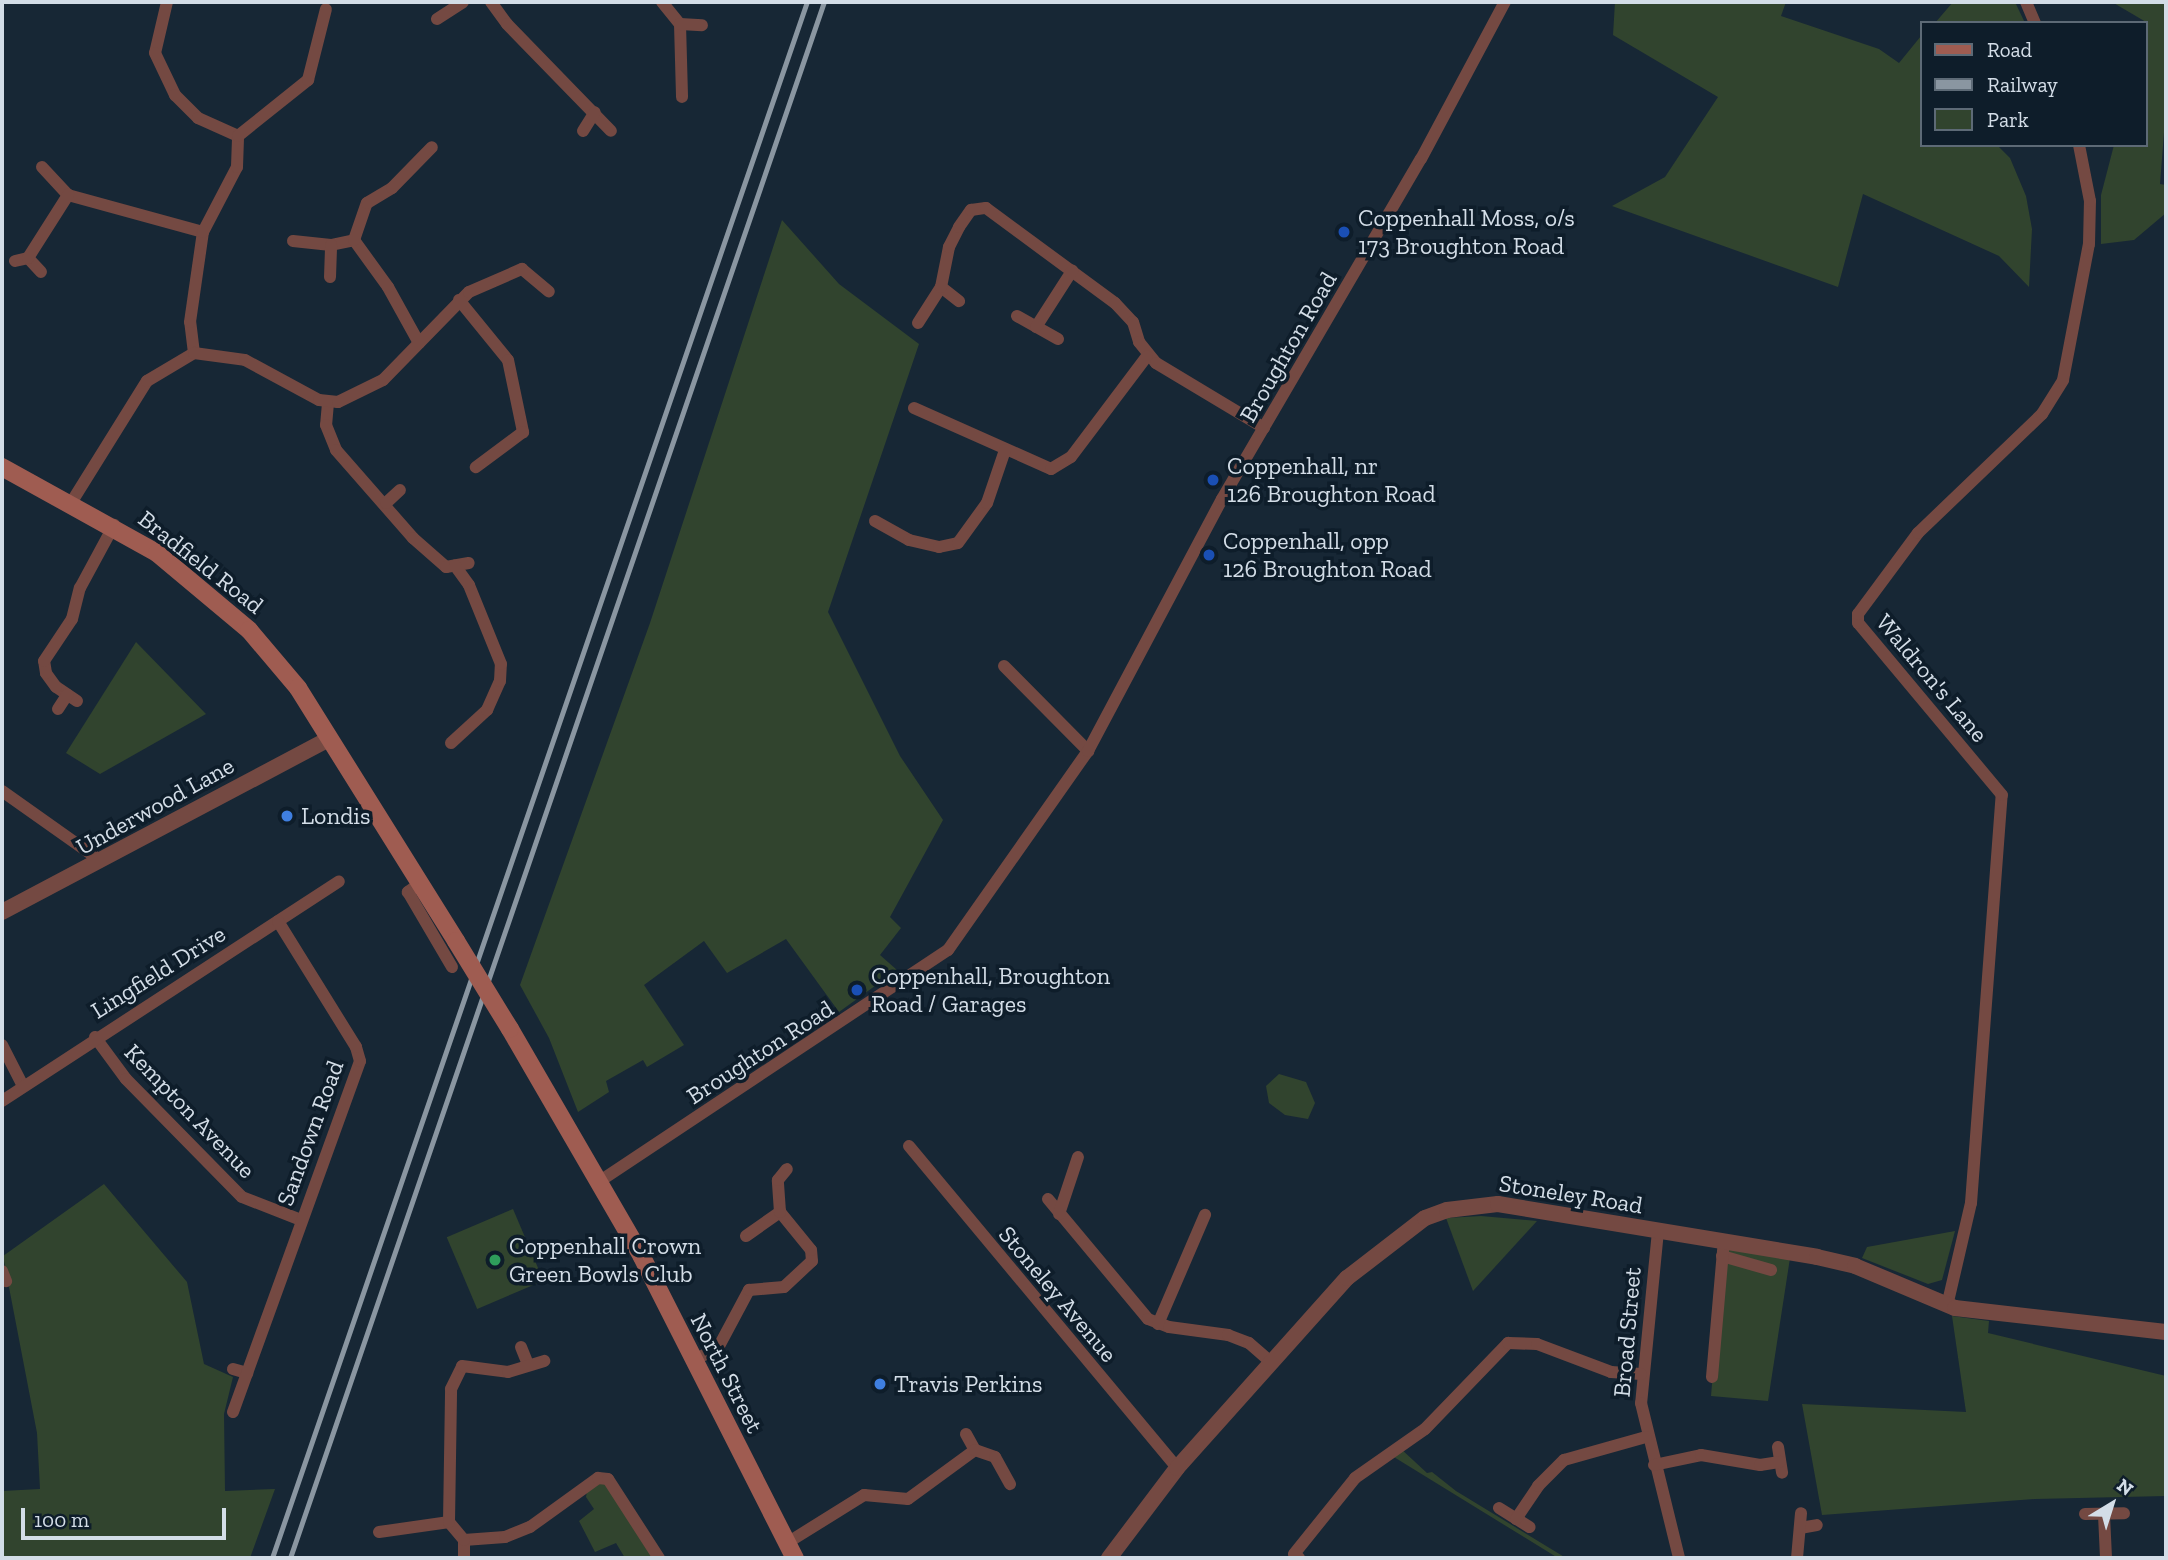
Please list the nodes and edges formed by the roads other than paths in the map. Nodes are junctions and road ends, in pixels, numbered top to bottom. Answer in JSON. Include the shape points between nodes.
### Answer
{"nodes":[{"id":1,"x":167,"y":2,"type":"edge"},
{"id":2,"x":491,"y":2,"type":"edge"},
{"id":3,"x":662,"y":2,"type":"edge"},
{"id":4,"x":1504,"y":2,"type":"edge"},
{"id":5,"x":2026,"y":2,"type":"edge"},
{"id":6,"x":459,"y":3,"type":"edge"},
{"id":7,"x":326,"y":9,"type":"dead end"},
{"id":8,"x":437,"y":19,"type":"dead end"},
{"id":9,"x":2034,"y":21,"type":"edge"},
{"id":10,"x":680,"y":24,"type":"junction"},
{"id":11,"x":702,"y":25,"type":"dead end"},
{"id":12,"x":682,"y":97,"type":"dead end"},
{"id":13,"x":596,"y":112,"type":"junction"},
{"id":14,"x":583,"y":131,"type":"dead end"},
{"id":15,"x":611,"y":131,"type":"dead end"},
{"id":16,"x":238,"y":136,"type":"junction"},
{"id":17,"x":432,"y":147,"type":"dead end"},
{"id":18,"x":2079,"y":147,"type":"edge"},
{"id":19,"x":42,"y":167,"type":"dead end"},
{"id":20,"x":68,"y":195,"type":"junction"},
{"id":21,"x":203,"y":232,"type":"junction"},
{"id":22,"x":354,"y":240,"type":"junction"},
{"id":23,"x":293,"y":241,"type":"dead end"},
{"id":24,"x":331,"y":245,"type":"junction"},
{"id":25,"x":1072,"y":271,"type":"junction"},
{"id":26,"x":41,"y":272,"type":"dead end"},
{"id":27,"x":330,"y":277,"type":"dead end"},
{"id":28,"x":941,"y":287,"type":"junction"},
{"id":29,"x":549,"y":292,"type":"dead end"},
{"id":30,"x":459,"y":300,"type":"junction"},
{"id":31,"x":959,"y":301,"type":"dead end"},
{"id":32,"x":1017,"y":316,"type":"dead end"},
{"id":33,"x":918,"y":323,"type":"dead end"},
{"id":34,"x":1036,"y":327,"type":"junction"},
{"id":35,"x":1058,"y":339,"type":"dead end"},
{"id":36,"x":419,"y":343,"type":"junction"},
{"id":37,"x":194,"y":353,"type":"junction"},
{"id":38,"x":1147,"y":356,"type":"junction"},
{"id":39,"x":328,"y":403,"type":"junction"},
{"id":40,"x":914,"y":408,"type":"dead end"},
{"id":41,"x":1264,"y":428,"type":"junction"},
{"id":42,"x":1005,"y":450,"type":"junction"},
{"id":43,"x":2,"y":467,"type":"edge"},
{"id":44,"x":476,"y":467,"type":"dead end"},
{"id":45,"x":400,"y":490,"type":"dead end"},
{"id":46,"x":71,"y":503,"type":"junction"},
{"id":47,"x":386,"y":503,"type":"junction"},
{"id":48,"x":875,"y":521,"type":"dead end"},
{"id":49,"x":114,"y":525,"type":"junction"},
{"id":50,"x":469,"y":563,"type":"dead end"},
{"id":51,"x":455,"y":566,"type":"junction"},
{"id":52,"x":1004,"y":666,"type":"dead end"},
{"id":53,"x":58,"y":709,"type":"dead end"},
{"id":54,"x":330,"y":738,"type":"junction"},
{"id":55,"x":451,"y":743,"type":"dead end"},
{"id":56,"x":1088,"y":751,"type":"junction"},
{"id":57,"x":2,"y":791,"type":"edge"},
{"id":58,"x":101,"y":861,"type":"junction"},
{"id":59,"x":339,"y":881,"type":"dead end"},
{"id":60,"x":419,"y":884,"type":"junction"},
{"id":61,"x":2,"y":912,"type":"edge"},
{"id":62,"x":278,"y":921,"type":"junction"},
{"id":63,"x":452,"y":967,"type":"dead end"},
{"id":64,"x":510,"y":1029,"type":"joint"},
{"id":65,"x":94,"y":1037,"type":"junction"},
{"id":66,"x":2,"y":1045,"type":"edge"},
{"id":67,"x":23,"y":1086,"type":"junction"},
{"id":68,"x":2,"y":1101,"type":"edge"},
{"id":69,"x":908,"y":1146,"type":"dead end"},
{"id":70,"x":1078,"y":1157,"type":"dead end"},
{"id":71,"x":787,"y":1169,"type":"dead end"},
{"id":72,"x":600,"y":1181,"type":"junction"},
{"id":73,"x":1048,"y":1199,"type":"dead end"},
{"id":74,"x":780,"y":1212,"type":"junction"},
{"id":75,"x":1059,"y":1214,"type":"junction"},
{"id":76,"x":1205,"y":1215,"type":"dead end"},
{"id":77,"x":301,"y":1220,"type":"junction"},
{"id":78,"x":1658,"y":1231,"type":"junction"},
{"id":79,"x":746,"y":1236,"type":"dead end"},
{"id":80,"x":1723,"y":1249,"type":"junction"},
{"id":81,"x":1771,"y":1270,"type":"dead end"},
{"id":82,"x":1947,"y":1306,"type":"junction"},
{"id":83,"x":1158,"y":1324,"type":"junction"},
{"id":84,"x":2166,"y":1332,"type":"edge"},
{"id":85,"x":520,"y":1347,"type":"dead end"},
{"id":86,"x":463,"y":1351,"type":"dead end"},
{"id":87,"x":544,"y":1361,"type":"dead end"},
{"id":88,"x":692,"y":1361,"type":"junction"},
{"id":89,"x":1270,"y":1361,"type":"junction"},
{"id":90,"x":528,"y":1364,"type":"junction"},
{"id":91,"x":462,"y":1366,"type":"junction"},
{"id":92,"x":233,"y":1369,"type":"dead end"},
{"id":93,"x":247,"y":1373,"type":"junction"},
{"id":94,"x":1641,"y":1374,"type":"junction"},
{"id":95,"x":1712,"y":1377,"type":"dead end"},
{"id":96,"x":233,"y":1412,"type":"dead end"},
{"id":97,"x":966,"y":1434,"type":"dead end"},
{"id":98,"x":1646,"y":1437,"type":"junction"},
{"id":99,"x":1777,"y":1447,"type":"dead end"},
{"id":100,"x":975,"y":1450,"type":"junction"},
{"id":101,"x":1654,"y":1465,"type":"junction"},
{"id":102,"x":1177,"y":1468,"type":"junction"},
{"id":103,"x":1010,"y":1484,"type":"dead end"},
{"id":104,"x":1499,"y":1508,"type":"dead end"},
{"id":105,"x":1801,"y":1513,"type":"dead end"},
{"id":106,"x":2124,"y":1513,"type":"dead end"},
{"id":107,"x":2085,"y":1514,"type":"dead end"},
{"id":108,"x":2104,"y":1515,"type":"junction"},
{"id":109,"x":1516,"y":1519,"type":"junction"},
{"id":110,"x":449,"y":1522,"type":"junction"},
{"id":111,"x":1817,"y":1525,"type":"dead end"},
{"id":112,"x":1529,"y":1527,"type":"dead end"},
{"id":113,"x":1800,"y":1528,"type":"junction"},
{"id":114,"x":379,"y":1532,"type":"dead end"},
{"id":115,"x":464,"y":1540,"type":"junction"},
{"id":116,"x":791,"y":1551,"type":"edge"},
{"id":117,"x":1296,"y":1556,"type":"edge"},
{"id":118,"x":464,"y":1558,"type":"edge"},
{"id":119,"x":659,"y":1558,"type":"edge"},
{"id":120,"x":1109,"y":1558,"type":"edge"},
{"id":121,"x":1679,"y":1558,"type":"edge"},
{"id":122,"x":1797,"y":1558,"type":"edge"},
{"id":123,"x":2106,"y":1558,"type":"edge"}],
"edges":[{"from":1,"to":16,"type":"street","via":[[155,53],[175,95],[198,118]]},
{"from":2,"to":13,"type":"street","via":[[507,24]]},
{"from":3,"to":10,"type":"street"},
{"from":4,"to":41,"type":"street","name":"Broughton Road","via":[[1414,170]]},
{"from":5,"to":9,"type":"street"},
{"from":6,"to":8,"type":"street"},
{"from":7,"to":16,"type":"street","via":[[307,80]]},
{"from":10,"to":11,"type":"street"},
{"from":10,"to":12,"type":"street"},
{"from":13,"to":14,"type":"street"},
{"from":13,"to":15,"type":"street"},
{"from":16,"to":21,"type":"street","via":[[237,167]]},
{"from":17,"to":22,"type":"street","via":[[392,188],[367,203]]},
{"from":18,"to":82,"type":"street","name":"Waldron's Lane","via":[[2090,201],[2089,244],[2063,380],[2042,414],[1918,533],[1858,614],[1858,624],[2002,795],[1971,1203]]},
{"from":19,"to":20,"type":"street"},
{"from":20,"to":21,"type":"street"},
{"from":20,"to":26,"type":"street","via":[[21,259]]},
{"from":21,"to":37,"type":"street","via":[[190,322]]},
{"from":22,"to":24,"type":"street"},
{"from":22,"to":36,"type":"street","via":[[388,287]]},
{"from":23,"to":24,"type":"street"},
{"from":24,"to":27,"type":"street"},
{"from":25,"to":28,"type":"street","via":[[986,208],[971,210],[959,227],[949,247]]},
{"from":25,"to":34,"type":"street"},
{"from":25,"to":38,"type":"street","via":[[1132,322]]},
{"from":28,"to":31,"type":"street"},
{"from":28,"to":33,"type":"street"},
{"from":29,"to":30,"type":"street","via":[[522,269]]},
{"from":30,"to":36,"type":"street"},
{"from":30,"to":44,"type":"street","via":[[508,360],[529,431]]},
{"from":32,"to":34,"type":"street"},
{"from":34,"to":35,"type":"street"},
{"from":36,"to":39,"type":"street","via":[[383,380]]},
{"from":37,"to":39,"type":"street","via":[[245,360]]},
{"from":37,"to":46,"type":"street","via":[[147,381],[127,405]]},
{"from":38,"to":41,"type":"street","via":[[1177,379]]},
{"from":38,"to":42,"type":"street","via":[[1062,465],[1051,469]]},
{"from":39,"to":47,"type":"street","via":[[326,425],[336,450]]},
{"from":40,"to":42,"type":"street"},
{"from":41,"to":56,"type":"street","name":"Broughton Road"},
{"from":42,"to":48,"type":"street","via":[[987,503],[958,543],[939,547],[909,540]]},
{"from":43,"to":46,"type":"main road","name":"Bradfield Road"},
{"from":45,"to":47,"type":"street"},
{"from":46,"to":49,"type":"main road","name":"Bradfield Road"},
{"from":47,"to":51,"type":"street","via":[[413,538],[446,567]]},
{"from":49,"to":53,"type":"street","via":[[80,588],[72,620],[44,661],[50,680],[72,698]]},
{"from":49,"to":54,"type":"main road","name":"Bradfield Road","via":[[157,553],[249,630],[298,688]]},
{"from":50,"to":51,"type":"street"},
{"from":51,"to":55,"type":"street","via":[[468,585],[501,664],[500,681],[487,710],[477,724]]},
{"from":52,"to":56,"type":"street"},
{"from":54,"to":58,"type":"street","name":"Underwood Lane"},
{"from":54,"to":60,"type":"main road","name":"Bradfield Road"},
{"from":56,"to":72,"type":"street","name":"Broughton Road","via":[[948,950]]},
{"from":57,"to":58,"type":"street"},
{"from":58,"to":61,"type":"street","name":"Underwood Lane"},
{"from":59,"to":62,"type":"street","name":"Lingfield Drive"},
{"from":60,"to":63,"type":"street","via":[[408,892]]},
{"from":60,"to":64,"type":"main road","name":"Bradfield Road","bridge":true},
{"from":62,"to":65,"type":"street","name":"Lingfield Drive"},
{"from":62,"to":77,"type":"street","name":"Sandown Road","via":[[356,1047],[360,1061]]},
{"from":64,"to":72,"type":"main road","name":"North Street"},
{"from":65,"to":67,"type":"street","name":"Lingfield Drive"},
{"from":65,"to":77,"type":"street","name":"Kempton Avenue","via":[[126,1079],[242,1197]]},
{"from":66,"to":67,"type":"street"},
{"from":67,"to":68,"type":"street","name":"Lingfield Drive"},
{"from":69,"to":102,"type":"street","name":"Stoneley Avenue"},
{"from":70,"to":75,"type":"street"},
{"from":71,"to":74,"type":"street","via":[[778,1180]]},
{"from":72,"to":88,"type":"main road","name":"North Street"},
{"from":73,"to":75,"type":"street"},
{"from":74,"to":79,"type":"street"},
{"from":74,"to":88,"type":"street","via":[[811,1250],[811,1261],[784,1287],[749,1290],[718,1348]]},
{"from":75,"to":83,"type":"street","via":[[1148,1319]]},
{"from":76,"to":83,"type":"street"},
{"from":77,"to":93,"type":"street","name":"Sandown Road"},
{"from":78,"to":80,"type":"street","name":"Stoneley Road"},
{"from":78,"to":89,"type":"street","name":"Stoneley Road","via":[[1498,1204],[1447,1210],[1425,1218],[1347,1278]]},
{"from":78,"to":94,"type":"street","name":"Broad Street"},
{"from":80,"to":81,"type":"street"},
{"from":80,"to":82,"type":"street","name":"Stoneley Road","via":[[1855,1266]]},
{"from":80,"to":95,"type":"street"},
{"from":82,"to":84,"type":"street","name":"Stoneley Road"},
{"from":83,"to":89,"type":"street","via":[[1228,1335],[1249,1343]]},
{"from":85,"to":90,"type":"street"},
{"from":86,"to":91,"type":"street"},
{"from":87,"to":90,"type":"street"},
{"from":88,"to":116,"type":"main road","name":"North Street"},
{"from":89,"to":102,"type":"street","name":"Stoneley Road"},
{"from":90,"to":91,"type":"street","via":[[508,1372]]},
{"from":91,"to":110,"type":"street","via":[[451,1390],[447,1422]]},
{"from":92,"to":93,"type":"street"},
{"from":93,"to":96,"type":"street","name":"Sandown Road"},
{"from":94,"to":98,"type":"street","name":"Broad Street"},
{"from":94,"to":117,"type":"street","via":[[1611,1371],[1537,1344],[1508,1343],[1425,1429],[1355,1478]]},
{"from":97,"to":100,"type":"street"},
{"from":98,"to":101,"type":"street","name":"Broad Street"},
{"from":98,"to":109,"type":"street","via":[[1564,1460],[1538,1486]]},
{"from":99,"to":101,"type":"street","via":[[1781,1468],[1700,1455]]},
{"from":100,"to":103,"type":"street","via":[[995,1457]]},
{"from":100,"to":116,"type":"street","via":[[908,1499],[864,1496]]},
{"from":101,"to":121,"type":"street","name":"Broad Street"},
{"from":102,"to":120,"type":"street","name":"Stoneley Road"},
{"from":104,"to":109,"type":"street"},
{"from":105,"to":113,"type":"street"},
{"from":106,"to":108,"type":"street"},
{"from":107,"to":108,"type":"street"},
{"from":108,"to":123,"type":"street"},
{"from":109,"to":112,"type":"street"},
{"from":110,"to":114,"type":"street"},
{"from":110,"to":115,"type":"street"},
{"from":111,"to":113,"type":"street"},
{"from":113,"to":122,"type":"street"},
{"from":115,"to":118,"type":"street"},
{"from":115,"to":119,"type":"street","via":[[505,1537],[530,1527],[598,1478],[608,1479]]}]}
